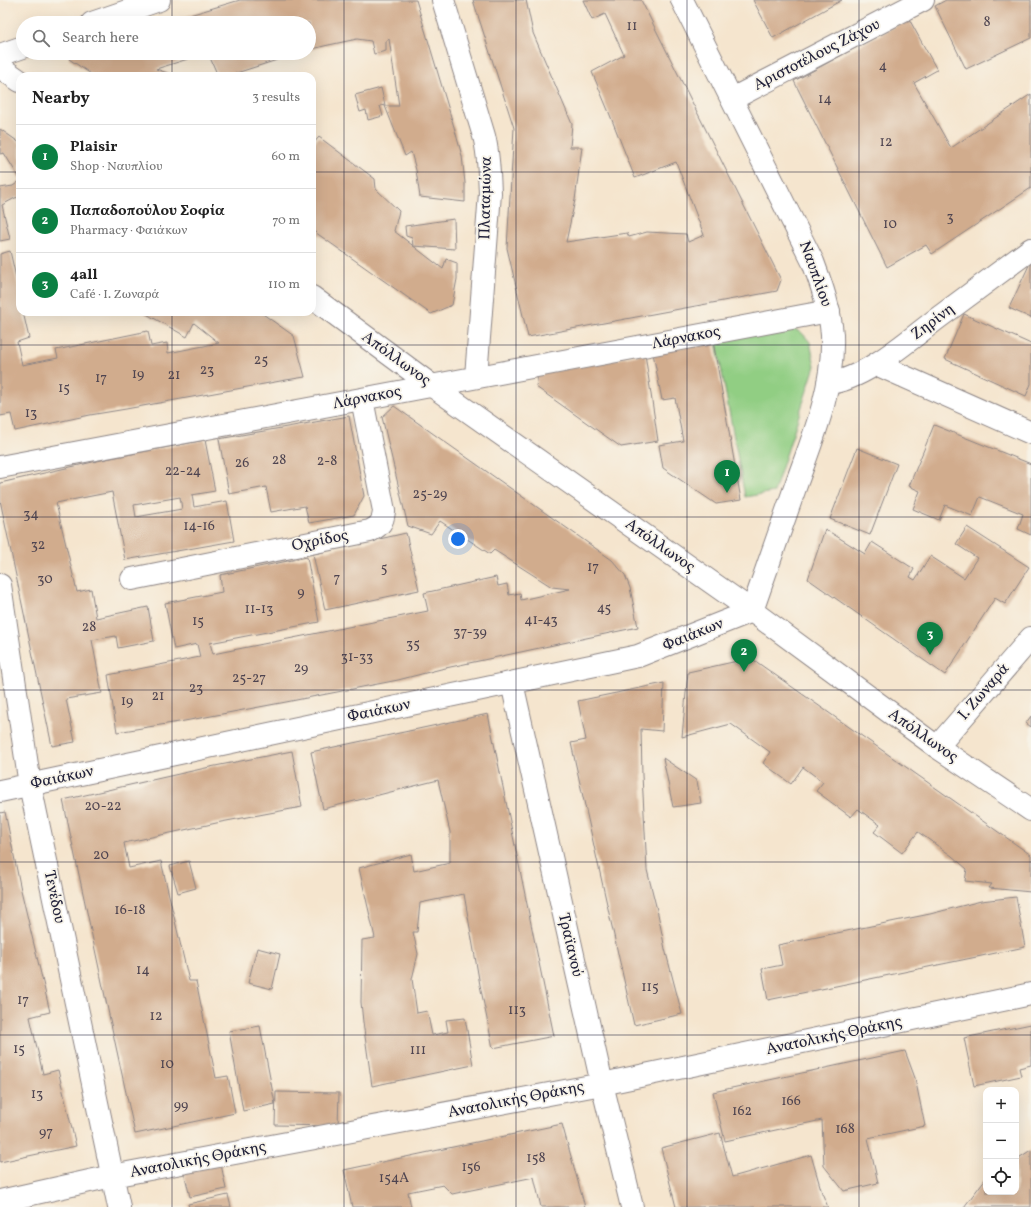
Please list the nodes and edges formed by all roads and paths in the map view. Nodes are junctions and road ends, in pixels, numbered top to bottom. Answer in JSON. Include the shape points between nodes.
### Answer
{"nodes":[{"id":1,"x":159,"y":0,"type":"edge"},
{"id":2,"x":443,"y":0,"type":"edge"},
{"id":3,"x":682,"y":0,"type":"edge"},
{"id":4,"x":923,"y":0,"type":"edge"},
{"id":5,"x":112,"y":16,"type":"edge"},
{"id":6,"x":16,"y":49,"type":"edge"},
{"id":7,"x":0,"y":55,"type":"edge"},
{"id":8,"x":0,"y":67,"type":"edge"},
{"id":9,"x":16,"y":78,"type":"edge"},
{"id":10,"x":732,"y":99,"type":"junction"},
{"id":11,"x":1031,"y":248,"type":"edge"},
{"id":12,"x":316,"y":300,"type":"edge"},
{"id":13,"x":829,"y":311,"type":"junction"},
{"id":14,"x":876,"y":364,"type":"junction"},
{"id":15,"x":476,"y":377,"type":"junction"},
{"id":16,"x":828,"y":382,"type":"junction"},
{"id":17,"x":431,"y":385,"type":"junction"},
{"id":18,"x":362,"y":399,"type":"junction"},
{"id":19,"x":1031,"y":433,"type":"edge"},
{"id":20,"x":0,"y":467,"type":"edge"},
{"id":21,"x":132,"y":579,"type":"dead end"},
{"id":22,"x":0,"y":585,"type":"edge"},
{"id":23,"x":752,"y":611,"type":"junction"},
{"id":24,"x":1031,"y":638,"type":"edge"},
{"id":25,"x":512,"y":683,"type":"junction"},
{"id":26,"x":936,"y":747,"type":"junction"},
{"id":27,"x":30,"y":785,"type":"junction"},
{"id":28,"x":0,"y":791,"type":"edge"},
{"id":29,"x":1009,"y":795,"type":"junction"},
{"id":30,"x":1031,"y":805,"type":"edge"},
{"id":31,"x":1031,"y":810,"type":"edge"},
{"id":32,"x":1031,"y":994,"type":"edge"},
{"id":33,"x":602,"y":1084,"type":"junction"},
{"id":34,"x":112,"y":1176,"type":"junction"},
{"id":35,"x":0,"y":1200,"type":"edge"},
{"id":36,"x":119,"y":1207,"type":"edge"},
{"id":37,"x":632,"y":1207,"type":"edge"}],
"edges":[{"from":1,"to":5,"type":"street"},
{"from":2,"to":15,"type":"street","name":"Πλαταμώνα","via":[[488,151],[490,193]]},
{"from":3,"to":10,"type":"street","name":"Ναυπλίου"},
{"from":4,"to":10,"type":"street","name":"Αριστοτέλους Ζάχου"},
{"from":6,"to":7,"type":"street"},
{"from":8,"to":9,"type":"street"},
{"from":10,"to":13,"type":"street","name":"Ναυπλίου","via":[[813,262]]},
{"from":11,"to":14,"type":"street","name":"Ζηρίνη"},
{"from":12,"to":17,"type":"street","name":"Απόλλωνος"},
{"from":13,"to":15,"type":"street","name":"Λάρνακος"},
{"from":13,"to":16,"type":"street","name":"Ναυπλίου","via":[[832,349]]},
{"from":14,"to":16,"type":"street","name":"Ζηρίνη","via":[[838,382]]},
{"from":14,"to":19,"type":"street"},
{"from":15,"to":17,"type":"street","name":"Λάρνακος"},
{"from":16,"to":23,"type":"street","name":"Ναυπλίου","via":[[819,421]]},
{"from":17,"to":18,"type":"street","name":"Λάρνακος"},
{"from":17,"to":23,"type":"street","name":"Απόλλωνος"},
{"from":18,"to":20,"type":"street","name":"Λάρνακος"},
{"from":18,"to":21,"type":"street","name":"Οχρίδος","via":[[384,511],[383,520],[378,527],[370,531]]},
{"from":22,"to":27,"type":"street","name":"Τενέδου"},
{"from":23,"to":25,"type":"street","name":"Φαιάκων","via":[[643,654]]},
{"from":23,"to":26,"type":"street","name":"Απόλλωνος"},
{"from":24,"to":26,"type":"street","name":"Ι. Ζωναρά"},
{"from":25,"to":27,"type":"street","name":"Φαιάκων"},
{"from":25,"to":33,"type":"street","name":"Τραϊανού"},
{"from":26,"to":29,"type":"street","name":"Απόλλωνος"},
{"from":27,"to":28,"type":"street","name":"Φαιάκων"},
{"from":27,"to":34,"type":"street","name":"Τενέδου"},
{"from":29,"to":30,"type":"street","name":"Απόλλωνος"},
{"from":29,"to":31,"type":"street","name":"Απόλλωνος"},
{"from":32,"to":33,"type":"street","name":"Ανατολικής Θράκης"},
{"from":33,"to":34,"type":"street","name":"Ανατολικής Θράκης"},
{"from":33,"to":37,"type":"street","name":"Τραϊανού"},
{"from":34,"to":35,"type":"street","name":"Ανατολικής Θράκης"},
{"from":34,"to":36,"type":"street","name":"Τενέδου"}]}
